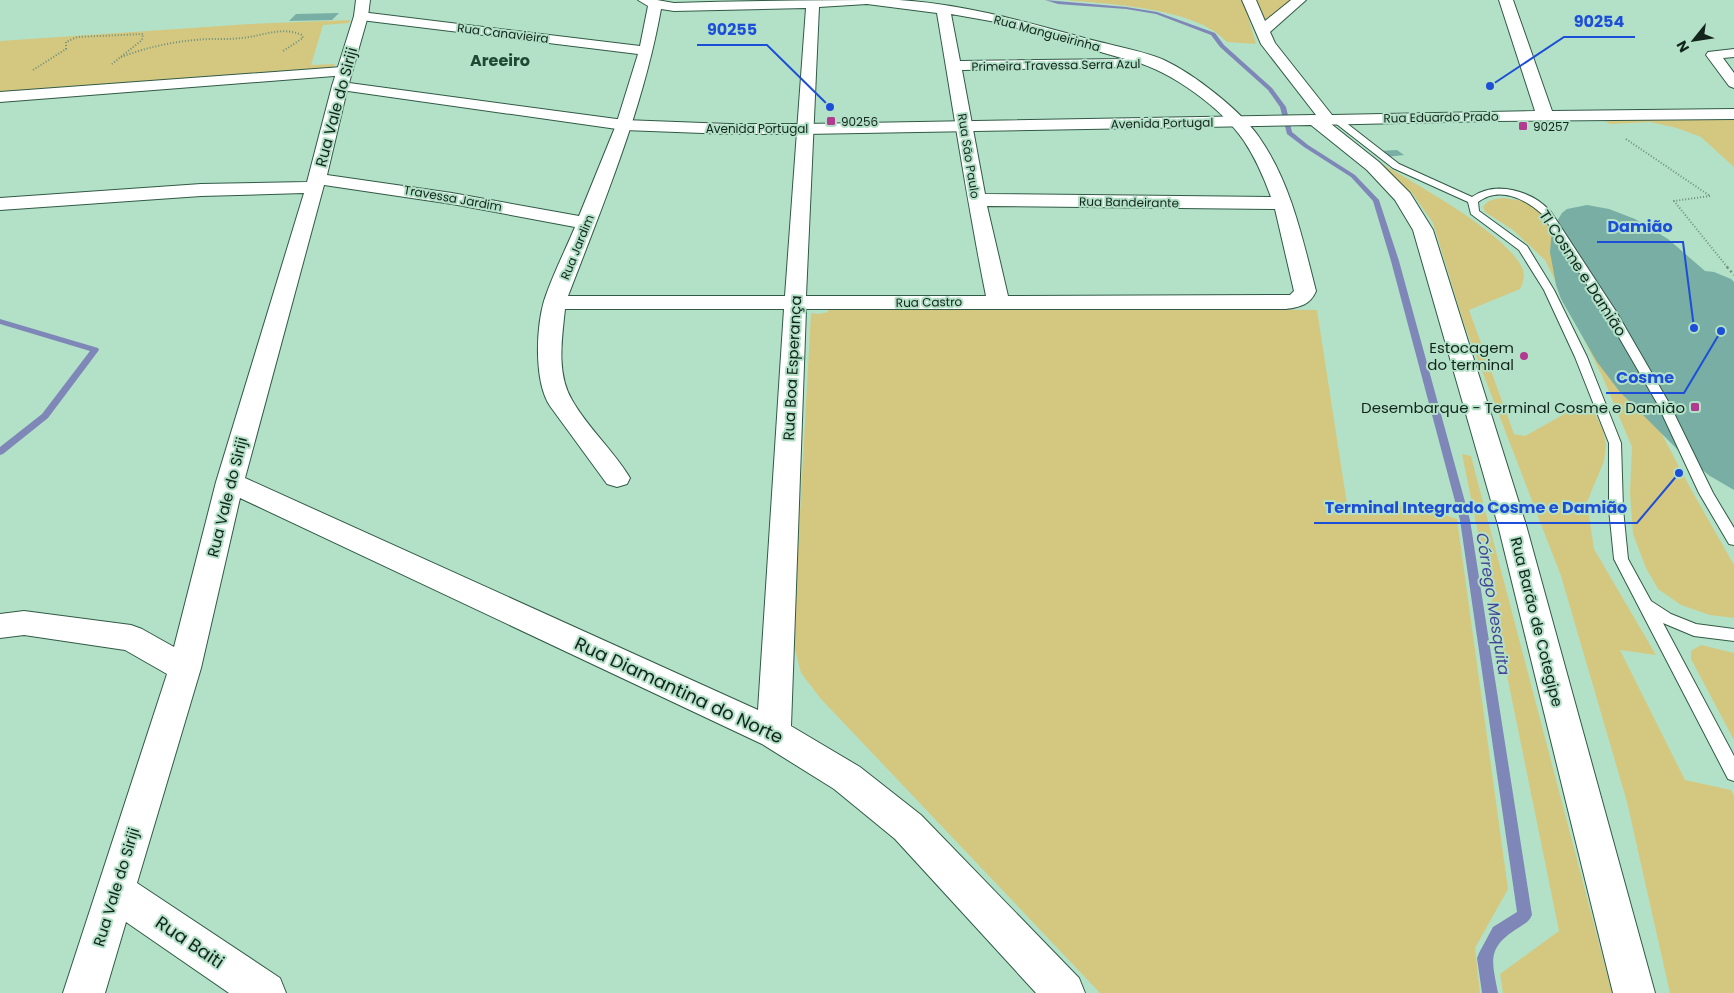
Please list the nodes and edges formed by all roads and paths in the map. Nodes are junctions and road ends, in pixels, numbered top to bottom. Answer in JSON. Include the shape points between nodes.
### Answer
{"nodes":[{"id":1,"x":364,"y":0,"type":"edge"},
{"id":2,"x":1248,"y":0,"type":"edge"},
{"id":3,"x":1299,"y":0,"type":"edge"},
{"id":4,"x":1506,"y":0,"type":"edge"},
{"id":5,"x":650,"y":2,"type":"edge"},
{"id":6,"x":813,"y":4,"type":"junction"},
{"id":7,"x":943,"y":9,"type":"junction"},
{"id":8,"x":361,"y":16,"type":"junction"},
{"id":9,"x":1262,"y":31,"type":"junction"},
{"id":10,"x":646,"y":51,"type":"junction"},
{"id":11,"x":1734,"y":53,"type":"edge"},
{"id":12,"x":277,"y":54,"type":"dead end"},
{"id":13,"x":121,"y":57,"type":"junction"},
{"id":14,"x":1158,"y":63,"type":"junction"},
{"id":15,"x":110,"y":66,"type":"dead end"},
{"id":16,"x":954,"y":66,"type":"junction"},
{"id":17,"x":26,"y":74,"type":"dead end"},
{"id":18,"x":341,"y":79,"type":"junction"},
{"id":19,"x":1734,"y":83,"type":"edge"},
{"id":20,"x":0,"y":97,"type":"edge"},
{"id":21,"x":1734,"y":114,"type":"edge"},
{"id":22,"x":1545,"y":115,"type":"junction"},
{"id":23,"x":1591,"y":115,"type":"junction"},
{"id":24,"x":1318,"y":120,"type":"junction"},
{"id":25,"x":1236,"y":121,"type":"junction"},
{"id":26,"x":624,"y":125,"type":"junction"},
{"id":27,"x":965,"y":127,"type":"junction"},
{"id":28,"x":804,"y":129,"type":"junction"},
{"id":29,"x":316,"y":183,"type":"junction"},
{"id":30,"x":976,"y":200,"type":"junction"},
{"id":31,"x":1473,"y":202,"type":"junction"},
{"id":32,"x":1283,"y":203,"type":"junction"},
{"id":33,"x":0,"y":204,"type":"edge"},
{"id":34,"x":587,"y":223,"type":"junction"},
{"id":35,"x":1734,"y":275,"type":"edge"},
{"id":36,"x":1302,"y":298,"type":"joint"},
{"id":37,"x":555,"y":302,"type":"junction"},
{"id":38,"x":998,"y":302,"type":"junction"},
{"id":39,"x":794,"y":304,"type":"junction"},
{"id":40,"x":617,"y":478,"type":"dead end"},
{"id":41,"x":230,"y":482,"type":"junction"},
{"id":42,"x":1734,"y":540,"type":"edge"},
{"id":43,"x":1644,"y":605,"type":"junction"},
{"id":44,"x":0,"y":626,"type":"edge"},
{"id":45,"x":1734,"y":636,"type":"edge"},
{"id":46,"x":185,"y":668,"type":"junction"},
{"id":47,"x":774,"y":733,"type":"junction"},
{"id":48,"x":1734,"y":773,"type":"edge"},
{"id":49,"x":115,"y":891,"type":"junction"},
{"id":50,"x":84,"y":993,"type":"edge"},
{"id":51,"x":264,"y":993,"type":"edge"},
{"id":52,"x":1064,"y":993,"type":"edge"},
{"id":53,"x":1634,"y":993,"type":"edge"}],
"edges":[{"from":1,"to":8,"type":"street","name":"Rua Vale do Siriji"},
{"from":2,"to":9,"type":"street","name":"Rua Barão de Cotegipe"},
{"from":3,"to":9,"type":"street"},
{"from":4,"to":22,"type":"street"},
{"from":5,"to":6,"type":"street","name":"Rua Mangueirinha","via":[[674,7]]},
{"from":5,"to":10,"type":"street","name":"Rua Jardim"},
{"from":6,"to":7,"type":"street","name":"Rua Mangueirinha","via":[[867,0]]},
{"from":6,"to":28,"type":"street","name":"Rua Boa Esperança"},
{"from":7,"to":14,"type":"street","name":"Rua Mangueirinha","via":[[999,19]]},
{"from":7,"to":16,"type":"street","name":"Rua São Paulo"},
{"from":8,"to":10,"type":"street","name":"Rua Canavieira"},
{"from":8,"to":18,"type":"street","name":"Rua Vale do Siriji"},
{"from":9,"to":24,"type":"street","name":"Rua Barão de Cotegipe"},
{"from":10,"to":26,"type":"street","name":"Rua Jardim"},
{"from":11,"to":19,"type":"street","via":[[1713,55]]},
{"from":12,"to":13,"type":"path","via":[[303,38],[302,35],[284,30],[243,38],[189,40],[154,46]]},
{"from":13,"to":15,"type":"path"},
{"from":13,"to":17,"type":"path","via":[[142,40],[143,34],[77,37],[66,42],[66,49],[61,54]]},
{"from":14,"to":16,"type":"street","name":"Primeira Travessa Serra Azul"},
{"from":14,"to":25,"type":"street","name":"Rua Mangueirinha","via":[[1183,78]]},
{"from":16,"to":27,"type":"street","name":"Rua São Paulo"},
{"from":18,"to":20,"type":"street","name":"Avenida Portugal"},
{"from":18,"to":26,"type":"street","name":"Avenida Portugal"},
{"from":18,"to":29,"type":"street","name":"Rua Vale do Siriji"},
{"from":21,"to":23,"type":"street","name":"Rua Eduardo Prado"},
{"from":22,"to":23,"type":"street","name":"Rua Eduardo Prado"},
{"from":22,"to":24,"type":"street","name":"Rua Eduardo Prado"},
{"from":23,"to":35,"type":"path","via":[[1710,196],[1674,201]]},
{"from":24,"to":25,"type":"street","name":"Avenida Portugal"},
{"from":24,"to":31,"type":"lane","via":[[1396,166]]},
{"from":24,"to":53,"type":"street","name":"Rua Barão de Cotegipe","via":[[1391,184],[1403,197],[1422,230],[1512,525]]},
{"from":25,"to":27,"type":"street","name":"Avenida Portugal"},
{"from":25,"to":32,"type":"street","name":"Rua Mangueirinha","via":[[1251,138],[1270,170]]},
{"from":26,"to":28,"type":"street","name":"Avenida Portugal"},
{"from":26,"to":34,"type":"street","name":"Rua Jardim"},
{"from":27,"to":28,"type":"street","name":"Avenida Portugal"},
{"from":27,"to":30,"type":"street","name":"Rua São Paulo"},
{"from":28,"to":39,"type":"street","name":"Rua Boa Esperança"},
{"from":29,"to":33,"type":"street","name":"Travessa Jardim"},
{"from":29,"to":34,"type":"street","name":"Travessa Jardim","via":[[386,187]]},
{"from":29,"to":41,"type":"street","name":"Rua Vale do Siriji"},
{"from":30,"to":32,"type":"street","name":"Rua Bandeirante"},
{"from":30,"to":38,"type":"street","name":"Rua São Paulo"},
{"from":31,"to":42,"type":"lane","name":"TI Cosme e Damião","via":[[1486,194],[1506,192],[1527,197],[1546,212],[1611,313],[1663,403],[1702,484]]},
{"from":31,"to":43,"type":"lane","via":[[1474,212],[1523,248],[1549,290],[1581,357],[1615,443],[1621,559]]},
{"from":32,"to":36,"type":"street","name":"Rua Mangueirinha","via":[[1305,291]]},
{"from":34,"to":37,"type":"street","name":"Rua Jardim"},
{"from":36,"to":38,"type":"street","name":"Rua Castro","via":[[1286,302]]},
{"from":37,"to":39,"type":"street","name":"Rua Castro"},
{"from":37,"to":40,"type":"street","name":"Rua Jardim","via":[[550,352],[551,373],[559,401]]},
{"from":38,"to":39,"type":"street","name":"Rua Castro"},
{"from":39,"to":47,"type":"street","name":"Rua Boa Esperança"},
{"from":41,"to":46,"type":"street","name":"Rua Vale do Siriji"},
{"from":41,"to":47,"type":"street","name":"Rua Diamantina do Norte"},
{"from":43,"to":45,"type":"lane","via":[[1694,630]]},
{"from":43,"to":48,"type":"lane"},
{"from":44,"to":46,"type":"street","via":[[24,623],[131,638]]},
{"from":46,"to":49,"type":"street","name":"Rua Vale do Siriji"},
{"from":47,"to":52,"type":"street","name":"Rua Diamantina do Norte","via":[[847,778],[908,827]]},
{"from":49,"to":50,"type":"street","name":"Rua Vale do Siriji"},
{"from":49,"to":51,"type":"street","name":"Rua Baiti"}]}
